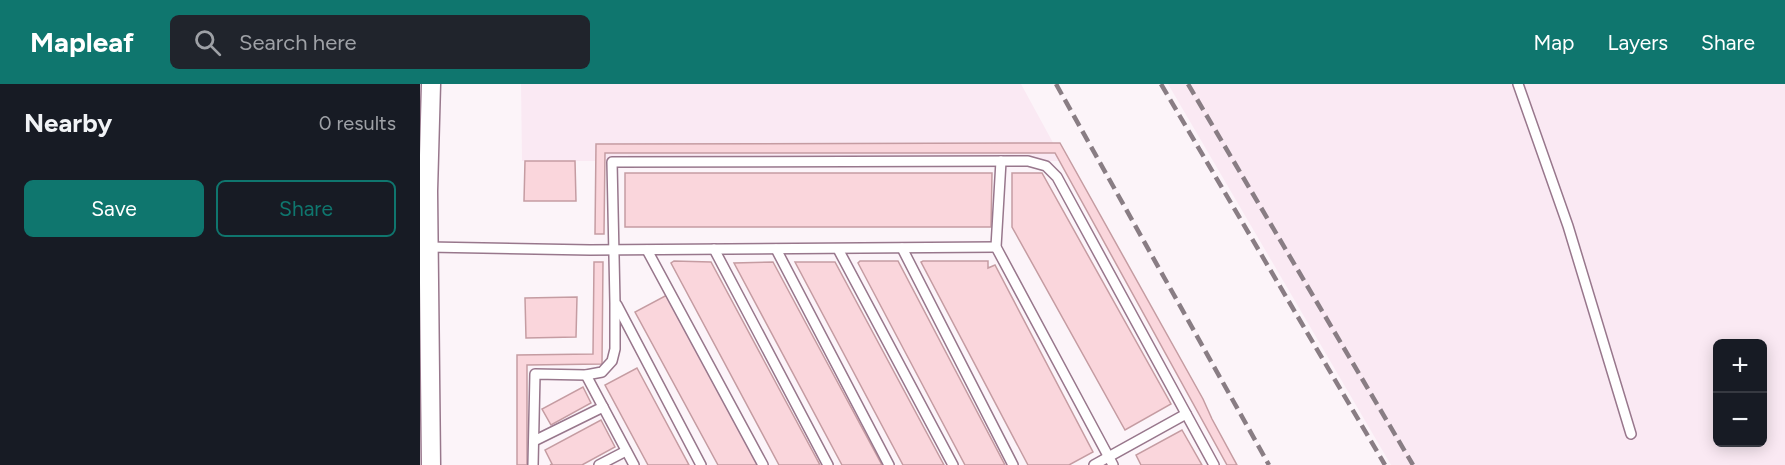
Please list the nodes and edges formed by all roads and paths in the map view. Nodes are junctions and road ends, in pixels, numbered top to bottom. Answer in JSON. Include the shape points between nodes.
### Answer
{"nodes":[{"id":1,"x":1518,"y":84,"type":"edge"},
{"id":2,"x":427,"y":87,"type":"edge"},
{"id":3,"x":1001,"y":162,"type":"junction"},
{"id":4,"x":424,"y":191,"type":"edge"},
{"id":5,"x":428,"y":247,"type":"junction"},
{"id":6,"x":996,"y":247,"type":"junction"},
{"id":7,"x":902,"y":248,"type":"junction"},
{"id":8,"x":714,"y":249,"type":"junction"},
{"id":9,"x":776,"y":249,"type":"junction"},
{"id":10,"x":838,"y":249,"type":"junction"},
{"id":11,"x":613,"y":250,"type":"junction"},
{"id":12,"x":647,"y":250,"type":"junction"},
{"id":13,"x":424,"y":278,"type":"edge"},
{"id":14,"x":615,"y":303,"type":"junction"},
{"id":15,"x":424,"y":334,"type":"edge"},
{"id":16,"x":586,"y":375,"type":"junction"},
{"id":17,"x":603,"y":407,"type":"junction"},
{"id":18,"x":1186,"y":414,"type":"junction"},
{"id":19,"x":1631,"y":434,"type":"dead end"},
{"id":20,"x":534,"y":441,"type":"junction"},
{"id":21,"x":626,"y":451,"type":"junction"},
{"id":22,"x":1111,"y":461,"type":"edge"},
{"id":23,"x":432,"y":465,"type":"edge"},
{"id":24,"x":533,"y":465,"type":"edge"},
{"id":25,"x":599,"y":465,"type":"edge"},
{"id":26,"x":634,"y":465,"type":"edge"},
{"id":27,"x":700,"y":465,"type":"edge"},
{"id":28,"x":764,"y":465,"type":"edge"},
{"id":29,"x":828,"y":465,"type":"edge"},
{"id":30,"x":889,"y":465,"type":"edge"},
{"id":31,"x":953,"y":465,"type":"edge"},
{"id":32,"x":1013,"y":465,"type":"edge"},
{"id":33,"x":1094,"y":465,"type":"edge"},
{"id":34,"x":1214,"y":465,"type":"edge"}],
"edges":[{"from":1,"to":19,"type":"lane","via":[[1568,226]]},
{"from":2,"to":4,"type":"street"},
{"from":3,"to":6,"type":"lane"},
{"from":3,"to":11,"type":"lane","via":[[612,162]]},
{"from":3,"to":18,"type":"lane","via":[[1028,161],[1046,166],[1057,177]]},
{"from":4,"to":5,"type":"street"},
{"from":5,"to":11,"type":"lane"},
{"from":5,"to":13,"type":"street"},
{"from":6,"to":7,"type":"lane"},
{"from":6,"to":22,"type":"lane"},
{"from":7,"to":10,"type":"lane"},
{"from":7,"to":32,"type":"lane"},
{"from":8,"to":9,"type":"lane"},
{"from":8,"to":12,"type":"lane"},
{"from":8,"to":29,"type":"lane"},
{"from":9,"to":10,"type":"lane"},
{"from":9,"to":30,"type":"lane"},
{"from":10,"to":31,"type":"lane"},
{"from":11,"to":12,"type":"lane"},
{"from":11,"to":14,"type":"lane"},
{"from":12,"to":28,"type":"lane"},
{"from":13,"to":15,"type":"street"},
{"from":14,"to":16,"type":"lane","via":[[612,361],[602,372]]},
{"from":14,"to":27,"type":"lane"},
{"from":15,"to":23,"type":"street"},
{"from":16,"to":17,"type":"lane"},
{"from":16,"to":20,"type":"lane","via":[[535,374]]},
{"from":17,"to":20,"type":"lane"},
{"from":17,"to":21,"type":"lane"},
{"from":18,"to":22,"type":"lane"},
{"from":18,"to":34,"type":"lane"},
{"from":20,"to":24,"type":"lane"},
{"from":21,"to":25,"type":"lane"},
{"from":21,"to":26,"type":"lane"},
{"from":22,"to":33,"type":"lane"}]}
